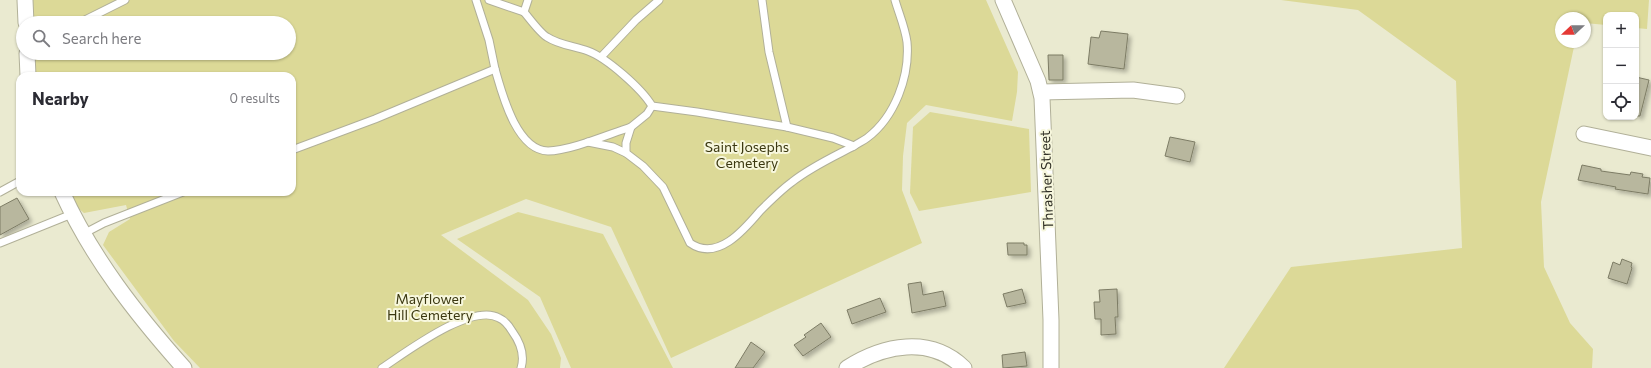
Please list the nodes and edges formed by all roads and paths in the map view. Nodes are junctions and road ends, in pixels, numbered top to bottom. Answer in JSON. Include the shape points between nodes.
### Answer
{"nodes":[{"id":1,"x":25,"y":0,"type":"edge"},
{"id":2,"x":125,"y":0,"type":"edge"},
{"id":3,"x":476,"y":0,"type":"edge"},
{"id":4,"x":489,"y":0,"type":"edge"},
{"id":5,"x":528,"y":0,"type":"edge"},
{"id":6,"x":659,"y":0,"type":"edge"},
{"id":7,"x":762,"y":0,"type":"edge"},
{"id":8,"x":895,"y":0,"type":"edge"},
{"id":9,"x":1003,"y":0,"type":"edge"},
{"id":10,"x":524,"y":12,"type":"junction"},
{"id":11,"x":26,"y":16,"type":"edge"},
{"id":12,"x":93,"y":16,"type":"edge"},
{"id":13,"x":601,"y":57,"type":"junction"},
{"id":14,"x":27,"y":60,"type":"edge"},
{"id":15,"x":495,"y":69,"type":"junction"},
{"id":16,"x":28,"y":72,"type":"edge"},
{"id":17,"x":1041,"y":92,"type":"junction"},
{"id":18,"x":1177,"y":96,"type":"dead end"},
{"id":19,"x":652,"y":106,"type":"junction"},
{"id":20,"x":631,"y":127,"type":"junction"},
{"id":21,"x":787,"y":127,"type":"junction"},
{"id":22,"x":1584,"y":134,"type":"dead end"},
{"id":23,"x":586,"y":142,"type":"junction"},
{"id":24,"x":854,"y":146,"type":"junction"},
{"id":25,"x":296,"y":148,"type":"edge"},
{"id":26,"x":1651,"y":148,"type":"edge"},
{"id":27,"x":626,"y":153,"type":"junction"},
{"id":28,"x":16,"y":183,"type":"edge"},
{"id":29,"x":0,"y":192,"type":"edge"},
{"id":30,"x":64,"y":196,"type":"edge"},
{"id":31,"x":173,"y":196,"type":"edge"},
{"id":32,"x":72,"y":214,"type":"junction"},
{"id":33,"x":82,"y":234,"type":"junction"},
{"id":34,"x":0,"y":243,"type":"edge"},
{"id":35,"x":184,"y":368,"type":"edge"},
{"id":36,"x":382,"y":368,"type":"edge"},
{"id":37,"x":521,"y":368,"type":"edge"},
{"id":38,"x":847,"y":368,"type":"edge"},
{"id":39,"x":964,"y":368,"type":"edge"},
{"id":40,"x":1051,"y":368,"type":"edge"}],
"edges":[{"from":1,"to":11,"type":"street"},
{"from":2,"to":12,"type":"lane"},
{"from":3,"to":15,"type":"lane"},
{"from":4,"to":10,"type":"lane"},
{"from":5,"to":10,"type":"lane"},
{"from":6,"to":13,"type":"lane"},
{"from":7,"to":21,"type":"lane","via":[[769,52]]},
{"from":8,"to":24,"type":"lane","via":[[907,42],[905,76],[899,94],[879,127]]},
{"from":9,"to":17,"type":"street","name":"Thrasher Street"},
{"from":10,"to":13,"type":"lane","via":[[545,36]]},
{"from":13,"to":19,"type":"lane","via":[[645,95]]},
{"from":14,"to":16,"type":"street"},
{"from":15,"to":23,"type":"lane","via":[[515,123],[528,142],[538,149],[548,151]]},
{"from":15,"to":25,"type":"lane"},
{"from":17,"to":18,"type":"street","via":[[1133,90]]},
{"from":17,"to":40,"type":"street","name":"Thrasher Street"},
{"from":19,"to":20,"type":"lane","via":[[647,114]]},
{"from":19,"to":21,"type":"lane"},
{"from":20,"to":23,"type":"lane"},
{"from":20,"to":27,"type":"lane","via":[[626,142]]},
{"from":21,"to":24,"type":"lane"},
{"from":22,"to":26,"type":"street"},
{"from":23,"to":27,"type":"lane","via":[[613,147]]},
{"from":24,"to":27,"type":"lane","via":[[790,183],[737,237],[706,250],[690,243],[663,187]]},
{"from":28,"to":29,"type":"lane"},
{"from":30,"to":32,"type":"street"},
{"from":31,"to":33,"type":"lane"},
{"from":32,"to":33,"type":"street"},
{"from":32,"to":34,"type":"lane"},
{"from":33,"to":35,"type":"street","via":[[122,293]]},
{"from":36,"to":37,"type":"lane","via":[[455,323],[488,315],[499,317],[513,332],[521,350]]},
{"from":38,"to":39,"type":"street","via":[[882,350],[909,346],[935,351]]}]}
